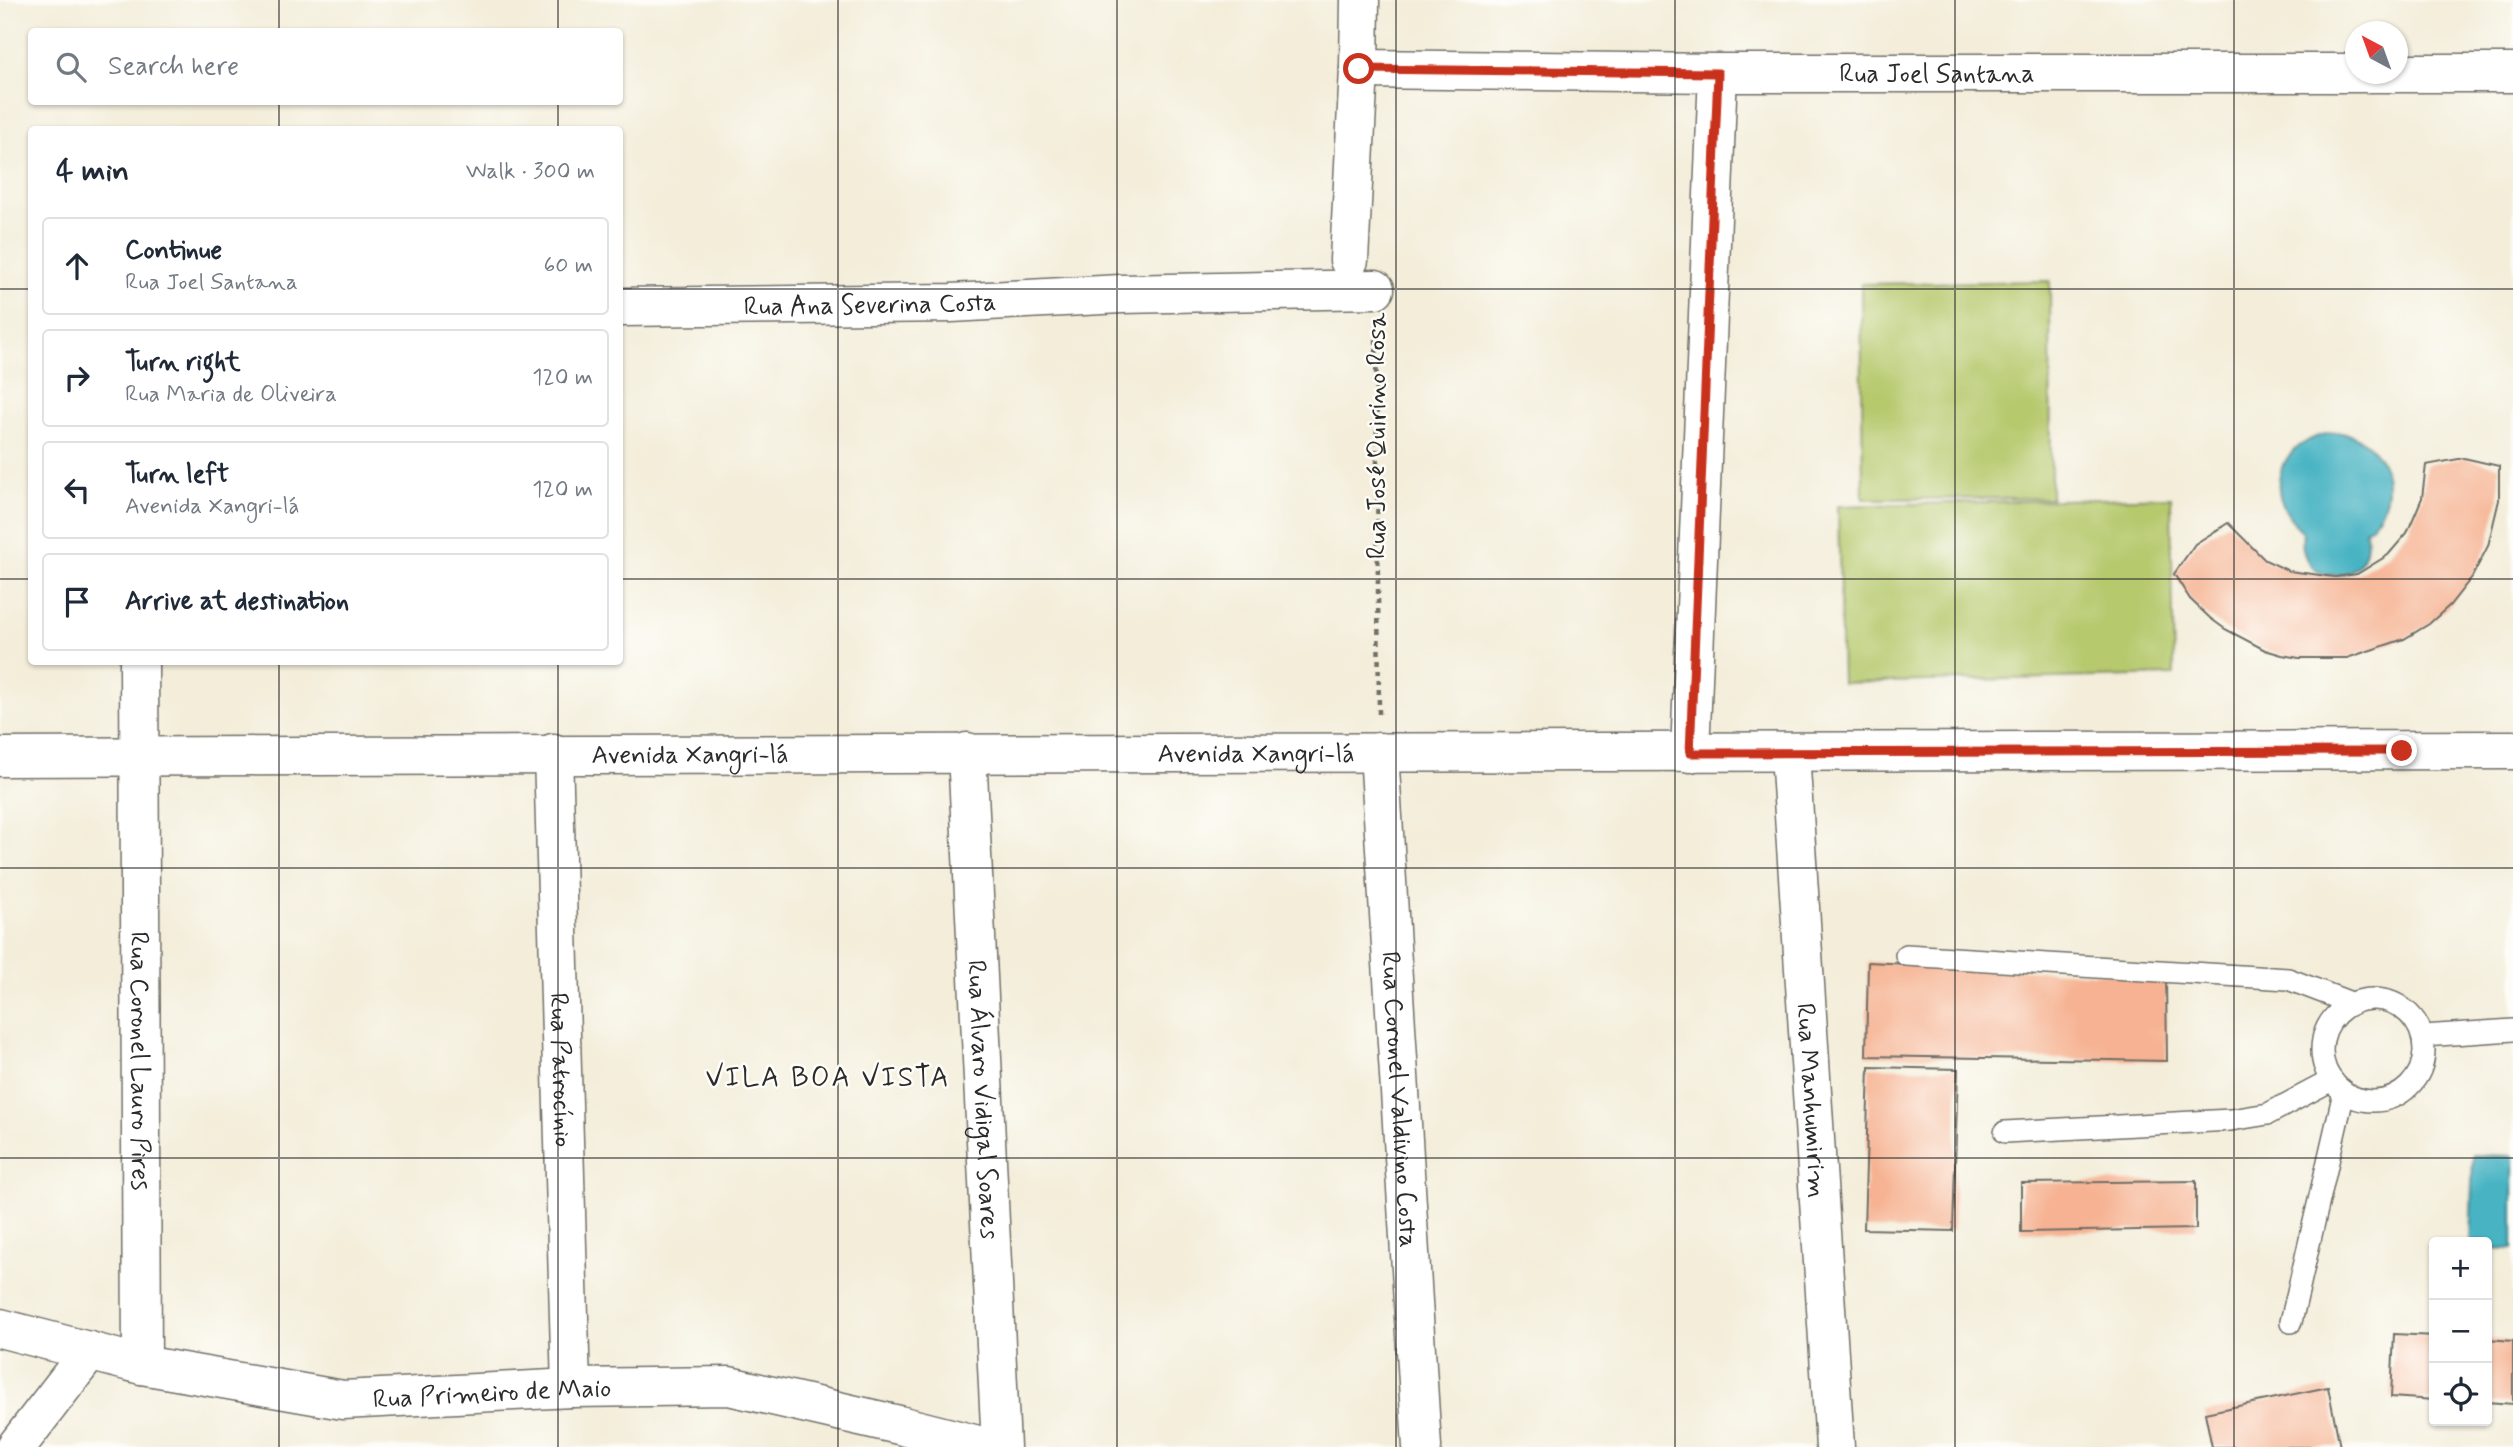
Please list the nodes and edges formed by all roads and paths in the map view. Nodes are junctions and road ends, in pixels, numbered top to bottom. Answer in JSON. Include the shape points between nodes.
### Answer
{"nodes":[{"id":1,"x":1360,"y":0,"type":"edge"},
{"id":2,"x":1359,"y":69,"type":"junction"},
{"id":3,"x":1718,"y":73,"type":"junction"},
{"id":4,"x":2513,"y":73,"type":"edge"},
{"id":5,"x":1349,"y":260,"type":"dead end"},
{"id":6,"x":1375,"y":289,"type":"joint"},
{"id":7,"x":1121,"y":294,"type":"joint"},
{"id":8,"x":623,"y":307,"type":"edge"},
{"id":9,"x":139,"y":665,"type":"edge"},
{"id":10,"x":2513,"y":750,"type":"edge"},
{"id":11,"x":967,"y":752,"type":"junction"},
{"id":12,"x":1379,"y":752,"type":"junction"},
{"id":13,"x":552,"y":753,"type":"junction"},
{"id":14,"x":1690,"y":753,"type":"junction"},
{"id":15,"x":1790,"y":753,"type":"junction"},
{"id":16,"x":0,"y":757,"type":"edge"},
{"id":17,"x":141,"y":757,"type":"junction"},
{"id":18,"x":1906,"y":955,"type":"dead end"},
{"id":19,"x":2351,"y":1003,"type":"junction"},
{"id":20,"x":2513,"y":1030,"type":"edge"},
{"id":21,"x":2423,"y":1036,"type":"junction"},
{"id":22,"x":2338,"y":1086,"type":"junction"},
{"id":23,"x":2005,"y":1132,"type":"dead end"},
{"id":24,"x":2291,"y":1322,"type":"dead end"},
{"id":25,"x":0,"y":1328,"type":"edge"},
{"id":26,"x":90,"y":1351,"type":"junction"},
{"id":27,"x":142,"y":1365,"type":"junction"},
{"id":28,"x":571,"y":1388,"type":"junction"},
{"id":29,"x":899,"y":1436,"type":"edge"},
{"id":30,"x":16,"y":1447,"type":"edge"},
{"id":31,"x":986,"y":1447,"type":"edge"},
{"id":32,"x":1001,"y":1447,"type":"edge"},
{"id":33,"x":1422,"y":1447,"type":"edge"},
{"id":34,"x":1835,"y":1447,"type":"edge"}],
"edges":[{"from":1,"to":2,"type":"street"},
{"from":2,"to":3,"type":"street","name":"Rua Joel Santana"},
{"from":2,"to":5,"type":"street"},
{"from":3,"to":4,"type":"street","name":"Rua Joel Santana"},
{"from":3,"to":14,"type":"street"},
{"from":6,"to":7,"type":"street","name":"Rua José Quirino Rosa"},
{"from":6,"to":12,"type":"path","name":"Rua José Quirino Rosa"},
{"from":7,"to":8,"type":"street","name":"Rua Ana Severina Costa","via":[[951,303]]},
{"from":9,"to":17,"type":"street","name":"Rua Coronel Lauro Pires"},
{"from":10,"to":15,"type":"street","name":"Avenida Xangri-lá"},
{"from":11,"to":12,"type":"street","name":"Avenida Xangri-lá"},
{"from":11,"to":13,"type":"street","name":"Avenida Xangri-lá"},
{"from":11,"to":32,"type":"street","name":"Rua Álvaro Vidigal Soares"},
{"from":12,"to":14,"type":"street","name":"Avenida Xangri-lá"},
{"from":12,"to":33,"type":"street","name":"Rua Coronel Valdivino Costa"},
{"from":13,"to":17,"type":"street","name":"Avenida Xangri-lá"},
{"from":13,"to":28,"type":"street","name":"Rua Patrocínio"},
{"from":14,"to":15,"type":"street","name":"Avenida Xangri-lá"},
{"from":15,"to":34,"type":"street","name":"Rua Manhumirim"},
{"from":16,"to":17,"type":"street","name":"Avenida Xangri-lá"},
{"from":17,"to":27,"type":"street","name":"Rua Coronel Lauro Pires"},
{"from":18,"to":19,"type":"lane","via":[[2288,979]]},
{"from":19,"to":21,"type":"lane","via":[[2386,1000],[2403,1007]]},
{"from":19,"to":22,"type":"lane","via":[[2326,1028],[2322,1046],[2324,1063]]},
{"from":20,"to":21,"type":"lane"},
{"from":21,"to":22,"type":"lane","via":[[2420,1071],[2410,1086],[2395,1096],[2378,1101],[2360,1099]]},
{"from":22,"to":23,"type":"lane","via":[[2268,1114],[2231,1120]]},
{"from":22,"to":24,"type":"lane"},
{"from":25,"to":26,"type":"street","name":"Rua Primeiro de Maio"},
{"from":26,"to":27,"type":"street","name":"Rua Primeiro de Maio"},
{"from":26,"to":30,"type":"street"},
{"from":27,"to":28,"type":"street","name":"Rua Primeiro de Maio","via":[[343,1400]]},
{"from":28,"to":29,"type":"street","name":"Rua Primeiro de Maio","via":[[729,1386]]},
{"from":29,"to":31,"type":"street","name":"Rua Primeiro de Maio"}]}
